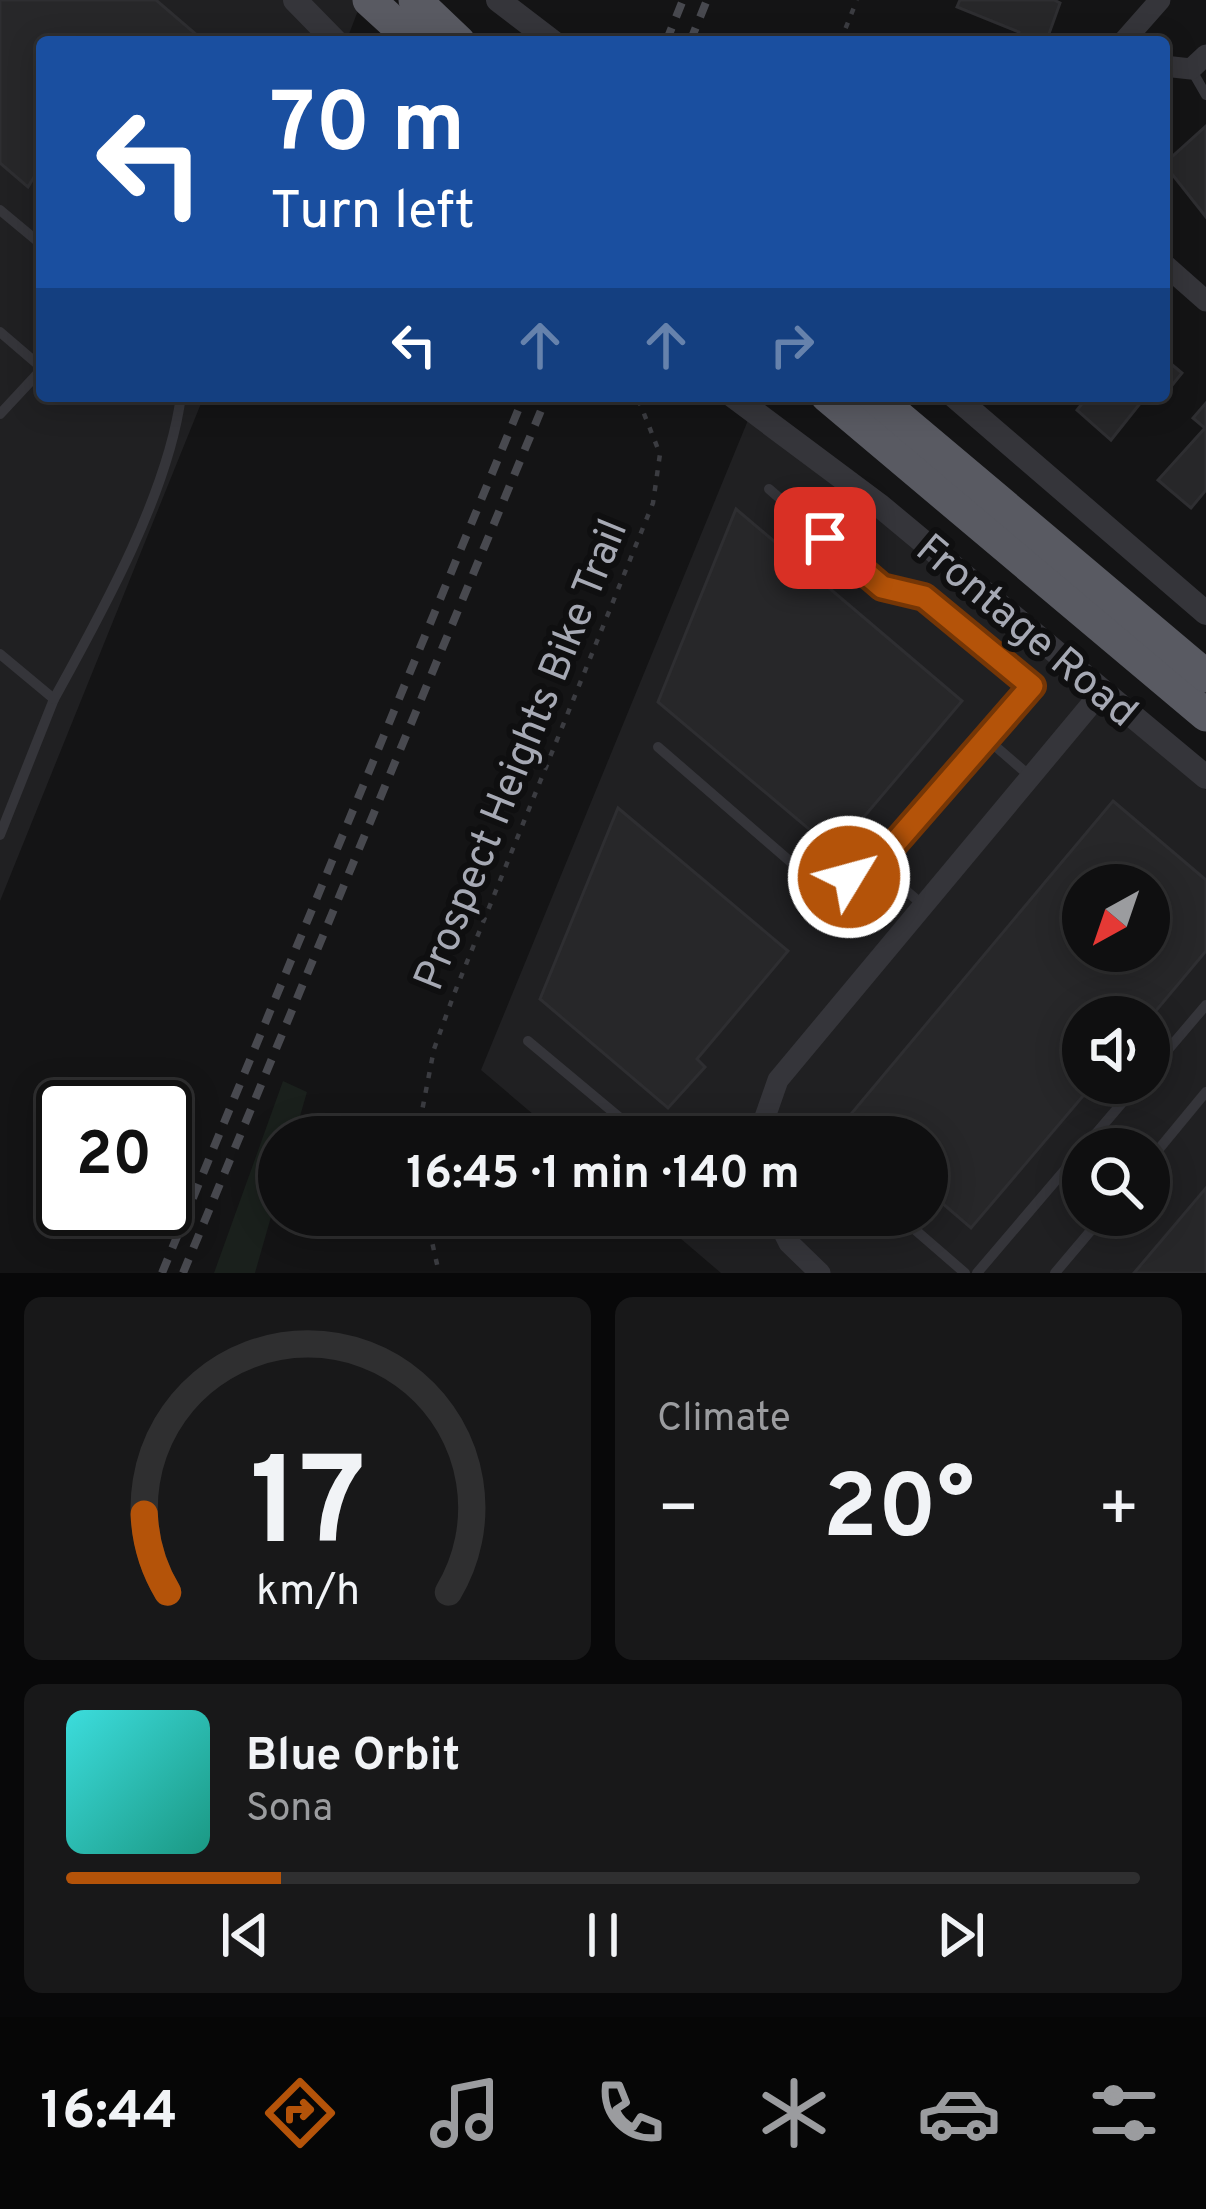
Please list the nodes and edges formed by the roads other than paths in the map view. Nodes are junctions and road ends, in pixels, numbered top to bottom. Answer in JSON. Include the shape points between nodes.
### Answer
{"nodes":[{"id":1,"x":295,"y":0,"type":"edge"},
{"id":2,"x":369,"y":0,"type":"edge"},
{"id":3,"x":415,"y":0,"type":"edge"},
{"id":4,"x":498,"y":0,"type":"edge"},
{"id":5,"x":1160,"y":0,"type":"edge"},
{"id":6,"x":326,"y":36,"type":"edge"},
{"id":7,"x":408,"y":36,"type":"edge"},
{"id":8,"x":453,"y":36,"type":"edge"},
{"id":9,"x":545,"y":36,"type":"edge"},
{"id":10,"x":1128,"y":36,"type":"edge"},
{"id":11,"x":1198,"y":62,"type":"edge"},
{"id":12,"x":1206,"y":95,"type":"edge"},
{"id":13,"x":0,"y":210,"type":"edge"},
{"id":14,"x":36,"y":239,"type":"edge"},
{"id":15,"x":1170,"y":269,"type":"edge"},
{"id":16,"x":1206,"y":301,"type":"edge"},
{"id":17,"x":0,"y":332,"type":"edge"},
{"id":18,"x":36,"y":363,"type":"edge"},
{"id":19,"x":36,"y":375,"type":"edge"},
{"id":20,"x":180,"y":402,"type":"edge"},
{"id":21,"x":741,"y":402,"type":"edge"},
{"id":22,"x":834,"y":402,"type":"edge"},
{"id":23,"x":881,"y":402,"type":"edge"},
{"id":24,"x":962,"y":402,"type":"edge"},
{"id":25,"x":0,"y":414,"type":"edge"},
{"id":26,"x":769,"y":489,"type":"dead end"},
{"id":27,"x":1202,"y":600,"type":"edge"},
{"id":28,"x":0,"y":654,"type":"edge"},
{"id":29,"x":1206,"y":676,"type":"edge"},
{"id":30,"x":1103,"y":690,"type":"junction"},
{"id":31,"x":54,"y":699,"type":"junction"},
{"id":32,"x":1206,"y":716,"type":"edge"},
{"id":33,"x":987,"y":739,"type":"junction"},
{"id":34,"x":658,"y":747,"type":"dead end"},
{"id":35,"x":1031,"y":776,"type":"junction"},
{"id":36,"x":1206,"y":777,"type":"edge"},
{"id":37,"x":0,"y":835,"type":"edge"},
{"id":38,"x":876,"y":865,"type":"junction"},
{"id":39,"x":923,"y":905,"type":"junction"},
{"id":40,"x":1206,"y":1005,"type":"edge"},
{"id":41,"x":528,"y":1041,"type":"dead end"},
{"id":42,"x":1170,"y":1047,"type":"edge"},
{"id":43,"x":1206,"y":1092,"type":"edge"},
{"id":44,"x":1121,"y":1104,"type":"edge"},
{"id":45,"x":618,"y":1116,"type":"edge"},
{"id":46,"x":765,"y":1116,"type":"edge"},
{"id":47,"x":1170,"y":1135,"type":"edge"},
{"id":48,"x":786,"y":1236,"type":"edge"},
{"id":49,"x":922,"y":1236,"type":"edge"},
{"id":50,"x":1086,"y":1236,"type":"edge"},
{"id":51,"x":820,"y":1273,"type":"edge"},
{"id":52,"x":965,"y":1273,"type":"edge"},
{"id":53,"x":977,"y":1273,"type":"edge"},
{"id":54,"x":1055,"y":1273,"type":"edge"}],
"edges":[{"from":1,"to":6,"type":"street"},
{"from":2,"to":7,"type":"highway"},
{"from":3,"to":8,"type":"highway"},
{"from":4,"to":9,"type":"street"},
{"from":5,"to":10,"type":"street"},
{"from":11,"to":12,"type":"lane"},
{"from":13,"to":14,"type":"lane"},
{"from":15,"to":16,"type":"street"},
{"from":17,"to":18,"type":"lane"},
{"from":19,"to":25,"type":"lane"},
{"from":20,"to":31,"type":"lane","via":[[115,587]]},
{"from":21,"to":30,"type":"street","name":"Frontage Road"},
{"from":22,"to":32,"type":"highway"},
{"from":23,"to":29,"type":"highway"},
{"from":24,"to":27,"type":"street"},
{"from":26,"to":33,"type":"lane","via":[[882,587],[924,597],[1032,686]]},
{"from":28,"to":31,"type":"lane"},
{"from":30,"to":35,"type":"street"},
{"from":30,"to":36,"type":"street","name":"Frontage Road"},
{"from":31,"to":37,"type":"lane"},
{"from":33,"to":35,"type":"lane"},
{"from":33,"to":38,"type":"lane"},
{"from":34,"to":38,"type":"lane","via":[[822,889]]},
{"from":35,"to":39,"type":"street"},
{"from":38,"to":39,"type":"lane"},
{"from":39,"to":46,"type":"street","via":[[778,1080]]},
{"from":40,"to":42,"type":"lane"},
{"from":41,"to":45,"type":"lane"},
{"from":43,"to":47,"type":"lane"},
{"from":44,"to":53,"type":"lane"},
{"from":48,"to":51,"type":"street"},
{"from":49,"to":52,"type":"lane"},
{"from":50,"to":54,"type":"lane"}]}
